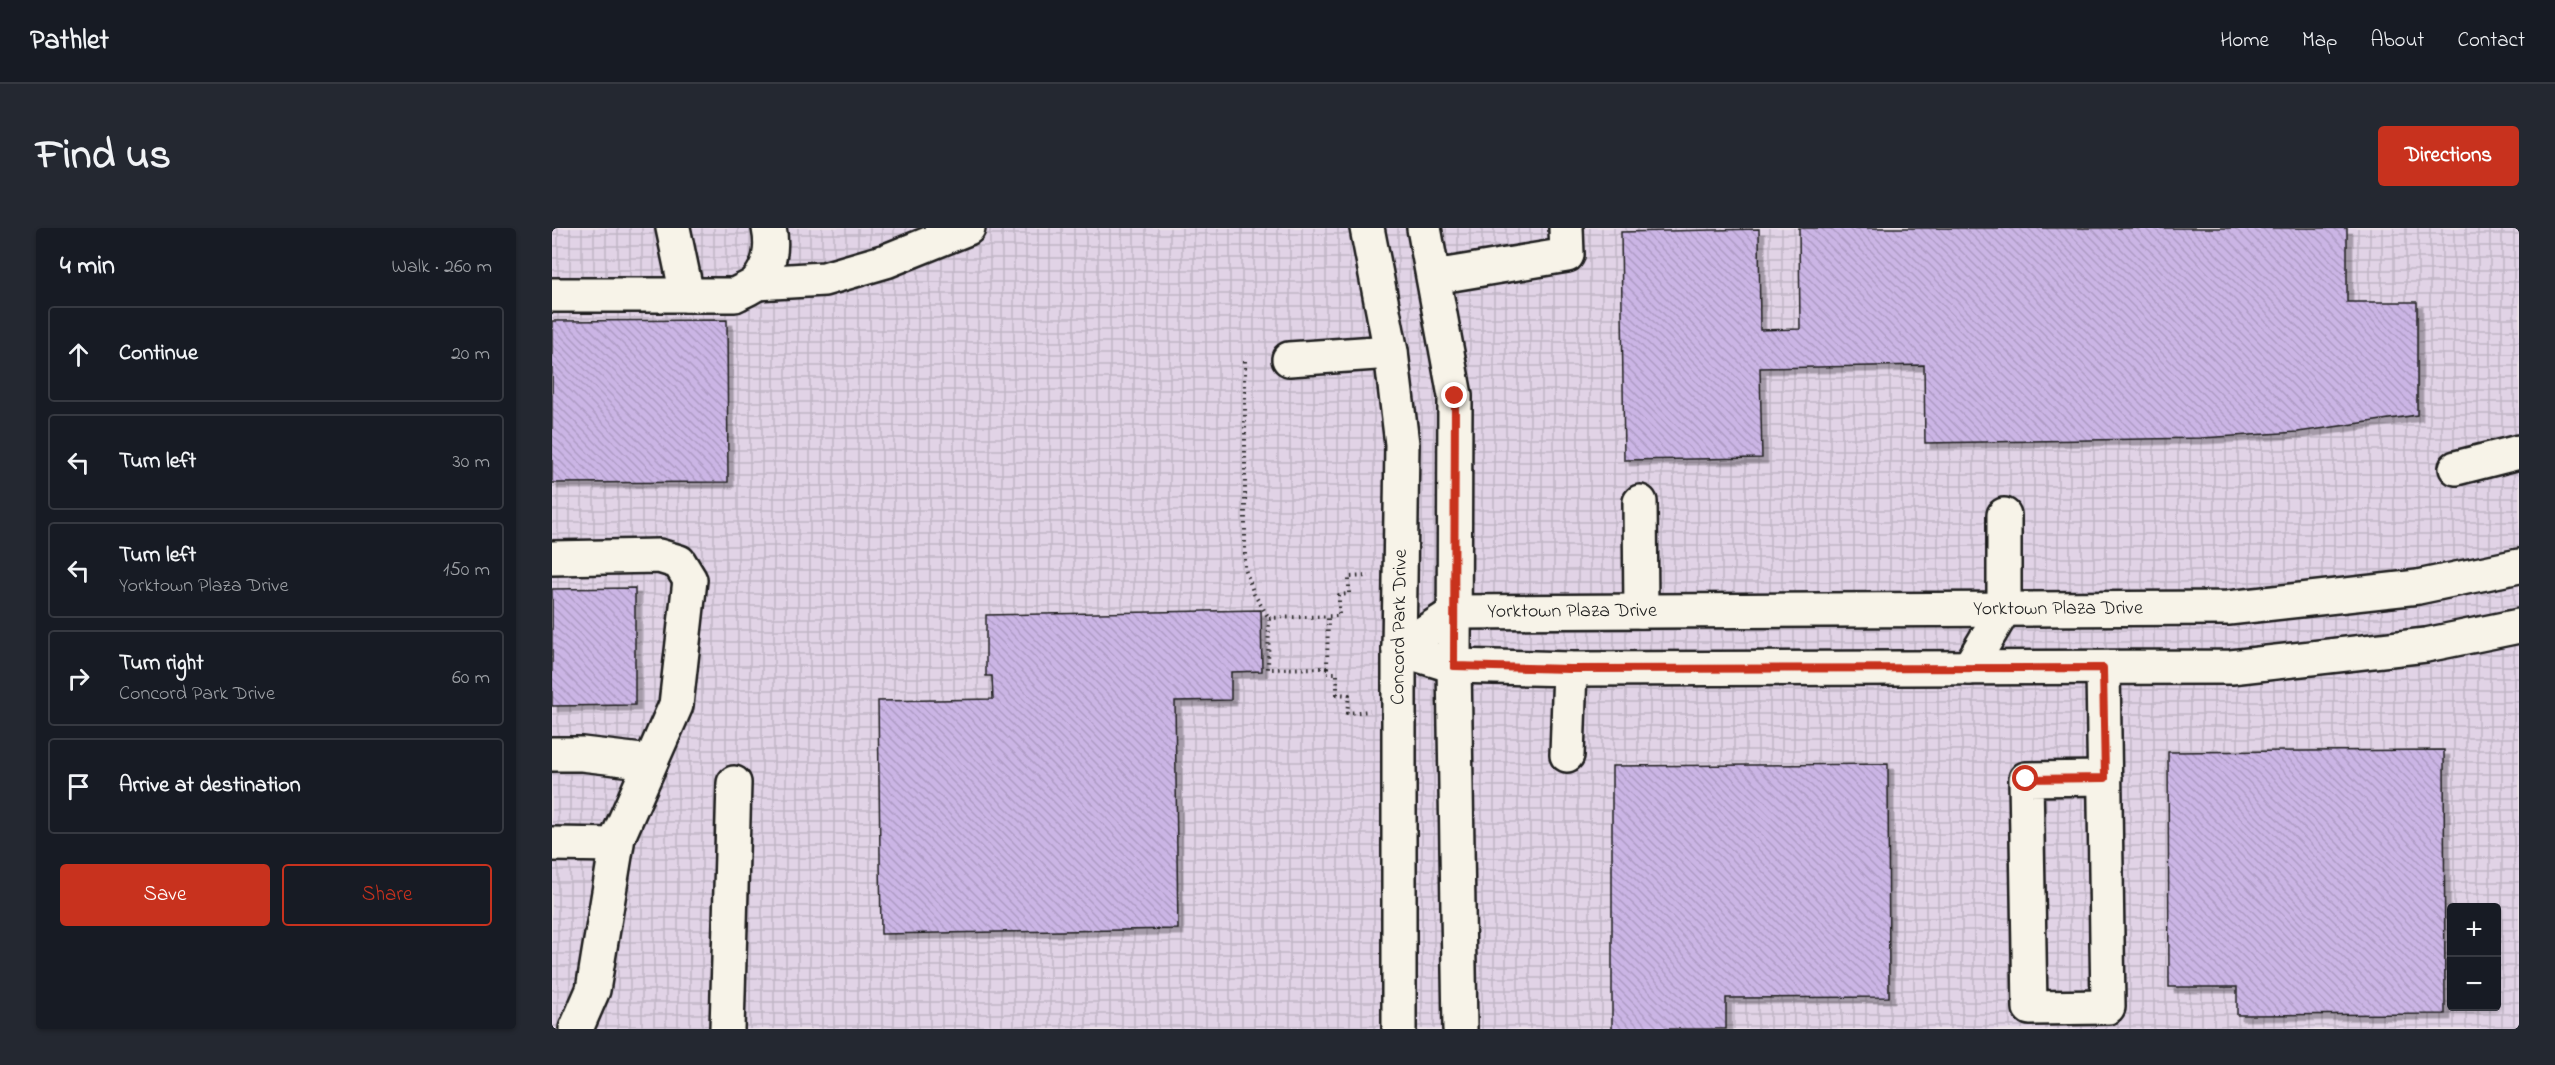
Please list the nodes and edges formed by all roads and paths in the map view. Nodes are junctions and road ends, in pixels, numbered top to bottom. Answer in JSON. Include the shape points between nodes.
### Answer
{"nodes":[{"id":1,"x":674,"y":228,"type":"edge"},
{"id":2,"x":769,"y":228,"type":"edge"},
{"id":3,"x":968,"y":228,"type":"edge"},
{"id":4,"x":1367,"y":228,"type":"edge"},
{"id":5,"x":1424,"y":228,"type":"edge"},
{"id":6,"x":1566,"y":228,"type":"edge"},
{"id":7,"x":1434,"y":278,"type":"junction"},
{"id":8,"x":756,"y":283,"type":"junction"},
{"id":9,"x":552,"y":295,"type":"edge"},
{"id":10,"x":687,"y":295,"type":"junction"},
{"id":11,"x":1392,"y":352,"type":"junction"},
{"id":12,"x":1289,"y":359,"type":"dead end"},
{"id":13,"x":1245,"y":361,"type":"dead end"},
{"id":14,"x":2519,"y":452,"type":"edge"},
{"id":15,"x":2456,"y":468,"type":"dead end"},
{"id":16,"x":1640,"y":502,"type":"dead end"},
{"id":17,"x":2004,"y":515,"type":"dead end"},
{"id":18,"x":552,"y":558,"type":"edge"},
{"id":19,"x":2519,"y":566,"type":"edge"},
{"id":20,"x":1373,"y":576,"type":"dead end"},
{"id":21,"x":2004,"y":609,"type":"junction"},
{"id":22,"x":1641,"y":611,"type":"junction"},
{"id":23,"x":1456,"y":612,"type":"junction"},
{"id":24,"x":1328,"y":616,"type":"junction"},
{"id":25,"x":1269,"y":618,"type":"junction"},
{"id":26,"x":2519,"y":626,"type":"edge"},
{"id":27,"x":1399,"y":650,"type":"junction"},
{"id":28,"x":1454,"y":666,"type":"junction"},
{"id":29,"x":1327,"y":668,"type":"junction"},
{"id":30,"x":1969,"y":668,"type":"junction"},
{"id":31,"x":2103,"y":668,"type":"junction"},
{"id":32,"x":1570,"y":669,"type":"junction"},
{"id":33,"x":1373,"y":700,"type":"dead end"},
{"id":34,"x":552,"y":754,"type":"edge"},
{"id":35,"x":1567,"y":755,"type":"dead end"},
{"id":36,"x":650,"y":762,"type":"junction"},
{"id":37,"x":2105,"y":778,"type":"junction"},
{"id":38,"x":734,"y":783,"type":"dead end"},
{"id":39,"x":552,"y":844,"type":"edge"},
{"id":40,"x":616,"y":845,"type":"junction"},
{"id":41,"x":576,"y":1029,"type":"edge"},
{"id":42,"x":727,"y":1029,"type":"edge"},
{"id":43,"x":1399,"y":1029,"type":"edge"},
{"id":44,"x":1460,"y":1029,"type":"edge"}],
"edges":[{"from":1,"to":10,"type":"street"},
{"from":2,"to":8,"type":"street","via":[[772,242],[768,263]]},
{"from":3,"to":8,"type":"street","via":[[886,261],[824,279]]},
{"from":4,"to":11,"type":"street","name":"Concord Park Drive"},
{"from":5,"to":7,"type":"street"},
{"from":6,"to":7,"type":"street","via":[[1567,255]]},
{"from":7,"to":23,"type":"street","via":[[1455,396]]},
{"from":8,"to":10,"type":"street","via":[[735,295]]},
{"from":9,"to":10,"type":"street"},
{"from":11,"to":12,"type":"street"},
{"from":11,"to":27,"type":"street","name":"Concord Park Drive","via":[[1402,444]]},
{"from":13,"to":25,"type":"path","via":[[1245,569]]},
{"from":14,"to":15,"type":"street"},
{"from":16,"to":22,"type":"street"},
{"from":17,"to":21,"type":"street"},
{"from":18,"to":36,"type":"street","via":[[659,556],[680,562],[690,580],[675,705]]},
{"from":19,"to":21,"type":"street","name":"Yorktown Plaza Drive","via":[[2418,587],[2228,608]]},
{"from":20,"to":24,"type":"path","via":[[1349,577],[1349,594],[1339,594],[1339,616]]},
{"from":21,"to":22,"type":"street","name":"Yorktown Plaza Drive"},
{"from":21,"to":30,"type":"street"},
{"from":22,"to":23,"type":"street","name":"Yorktown Plaza Drive"},
{"from":23,"to":27,"type":"street"},
{"from":23,"to":28,"type":"street"},
{"from":24,"to":25,"type":"path"},
{"from":24,"to":29,"type":"path"},
{"from":25,"to":29,"type":"path","via":[[1268,669]]},
{"from":26,"to":31,"type":"street","via":[[2427,645],[2231,667]]},
{"from":27,"to":28,"type":"street"},
{"from":27,"to":43,"type":"street","name":"Concord Park Drive"},
{"from":28,"to":32,"type":"street"},
{"from":28,"to":44,"type":"street"},
{"from":29,"to":33,"type":"path","via":[[1327,673],[1337,673],[1337,694],[1349,695],[1347,713],[1373,711]]},
{"from":30,"to":31,"type":"street"},
{"from":30,"to":32,"type":"street"},
{"from":31,"to":37,"type":"street"},
{"from":32,"to":35,"type":"street"},
{"from":34,"to":36,"type":"street"},
{"from":36,"to":40,"type":"street"},
{"from":37,"to":37,"type":"street","via":[[2108,1007],[2030,1008],[2026,779]]},
{"from":38,"to":42,"type":"street"},
{"from":39,"to":40,"type":"street"},
{"from":40,"to":41,"type":"street","via":[[593,990]]}]}
